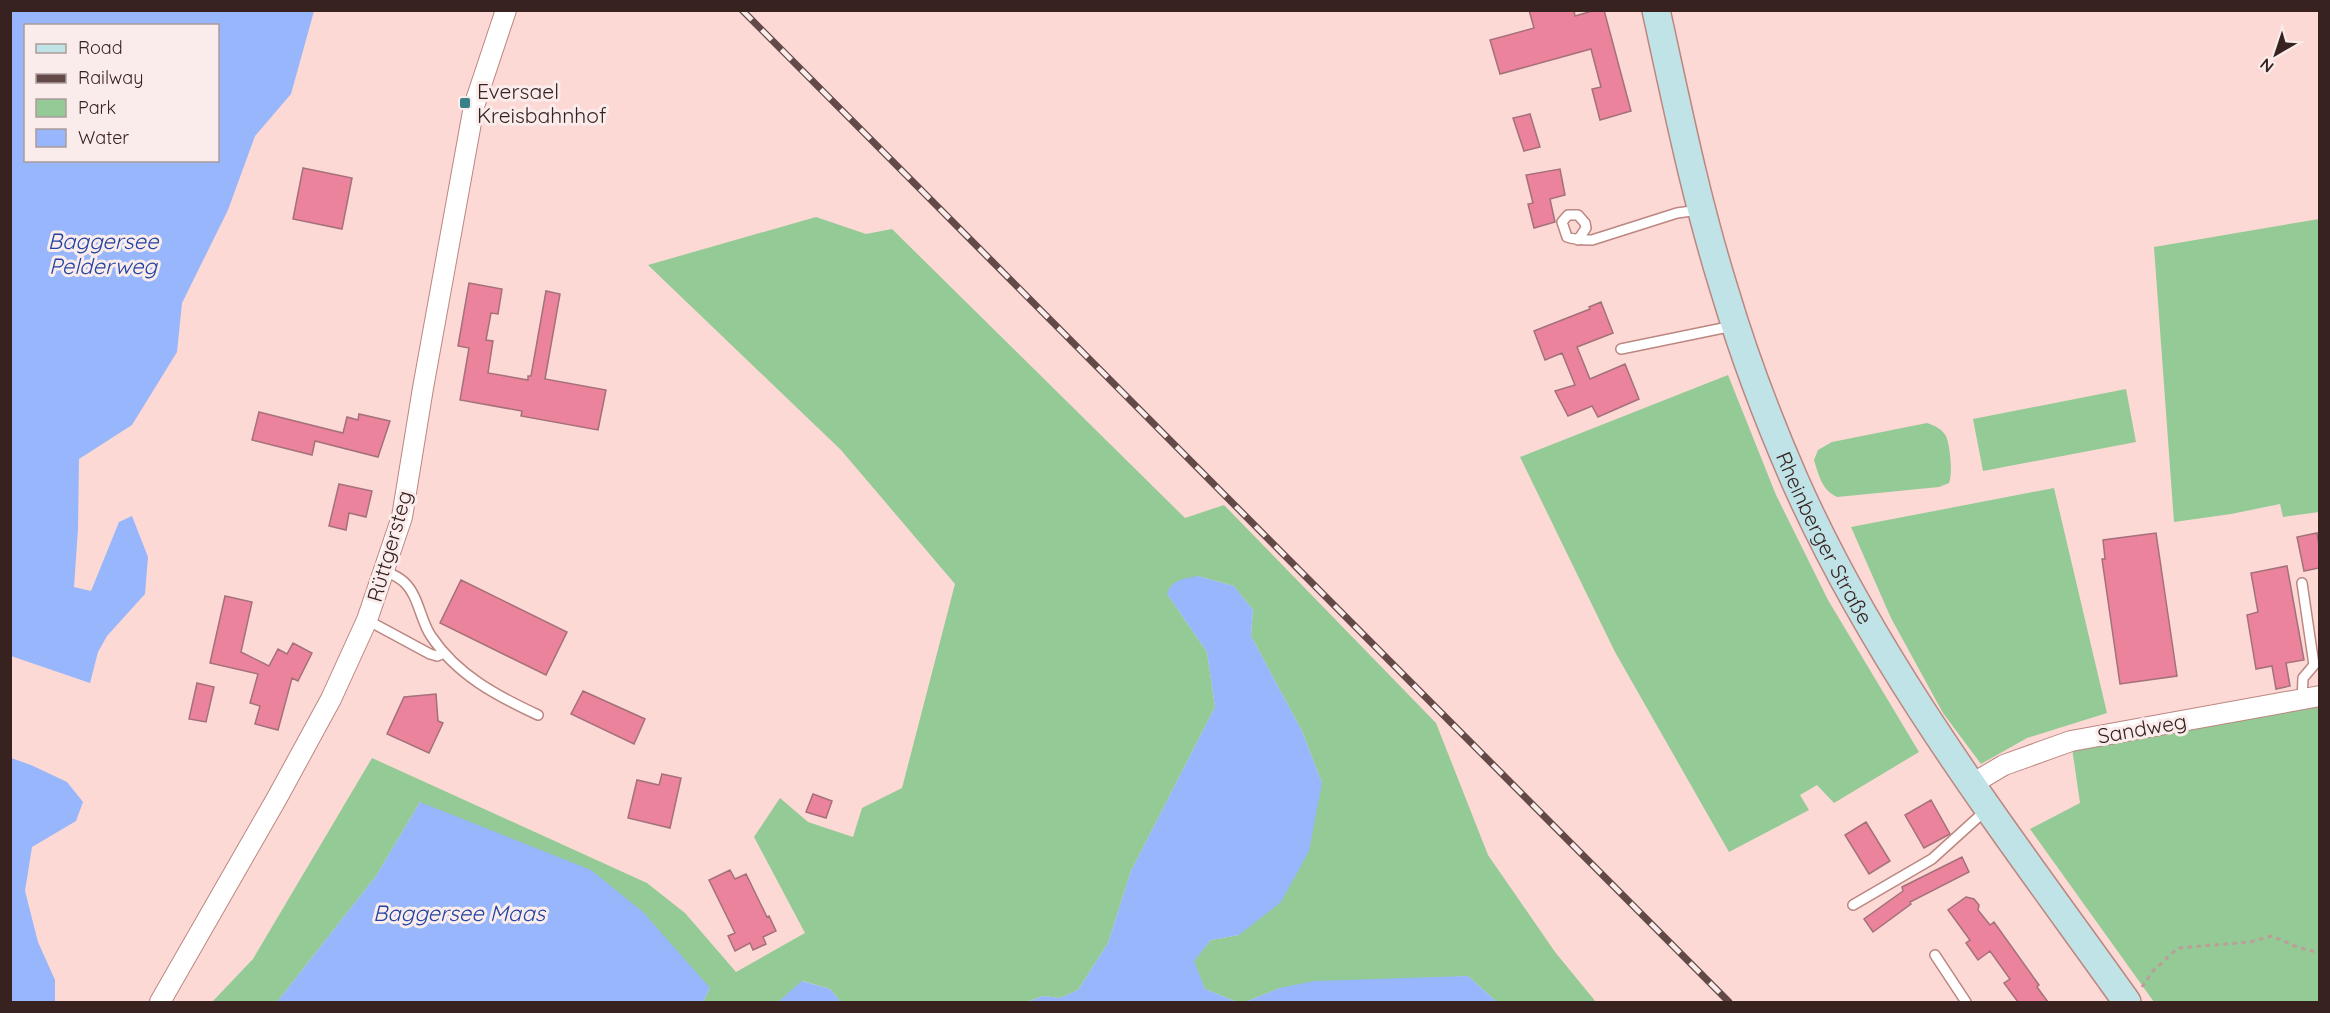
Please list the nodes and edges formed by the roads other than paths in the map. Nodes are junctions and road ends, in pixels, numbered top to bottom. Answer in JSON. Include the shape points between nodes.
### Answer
{"nodes":[{"id":1,"x":506,"y":10,"type":"edge"},
{"id":2,"x":1656,"y":10,"type":"edge"},
{"id":3,"x":1701,"y":210,"type":"junction"},
{"id":4,"x":1578,"y":240,"type":"dead end"},
{"id":5,"x":1735,"y":325,"type":"junction"},
{"id":6,"x":1621,"y":350,"type":"dead end"},
{"id":7,"x":384,"y":570,"type":"junction"},
{"id":8,"x":2302,"y":583,"type":"dead end"},
{"id":9,"x":367,"y":620,"type":"junction"},
{"id":10,"x":444,"y":653,"type":"junction"},
{"id":11,"x":2310,"y":698,"type":"edge"},
{"id":12,"x":538,"y":715,"type":"dead end"},
{"id":13,"x":1972,"y":784,"type":"junction"},
{"id":14,"x":1989,"y":807,"type":"junction"},
{"id":15,"x":1854,"y":905,"type":"dead end"},
{"id":16,"x":1935,"y":955,"type":"dead end"},
{"id":17,"x":2132,"y":997,"type":"edge"},
{"id":18,"x":160,"y":1002,"type":"edge"},
{"id":19,"x":1966,"y":1002,"type":"edge"}],
"edges":[{"from":1,"to":7,"type":"street","name":"Rüttgersteg","via":[[474,106],[402,517]]},
{"from":2,"to":3,"type":"main road","name":"Rheinberger Straße"},
{"from":3,"to":4,"type":"lane","via":[[1677,213],[1592,240]]},
{"from":3,"to":5,"type":"main road","name":"Rheinberger Straße"},
{"from":5,"to":6,"type":"lane"},
{"from":5,"to":13,"type":"main road","name":"Rheinberger Straße","via":[[1763,403],[1833,558],[1910,692]]},
{"from":7,"to":9,"type":"street","name":"Rüttgersteg"},
{"from":7,"to":10,"type":"lane","via":[[410,590],[430,634]]},
{"from":8,"to":11,"type":"lane","via":[[2314,665],[2303,678]]},
{"from":9,"to":10,"type":"lane","via":[[430,654]]},
{"from":9,"to":18,"type":"street","name":"Rüttgersteg","via":[[331,699]]},
{"from":10,"to":12,"type":"lane","via":[[487,690]]},
{"from":11,"to":13,"type":"street","name":"Sandweg","via":[[2071,741],[2004,765]]},
{"from":13,"to":14,"type":"main road","name":"Rheinberger Straße"},
{"from":14,"to":15,"type":"lane","via":[[1932,858]]},
{"from":14,"to":17,"type":"main road","name":"Rheinberger Straße"},
{"from":16,"to":19,"type":"lane"}]}
